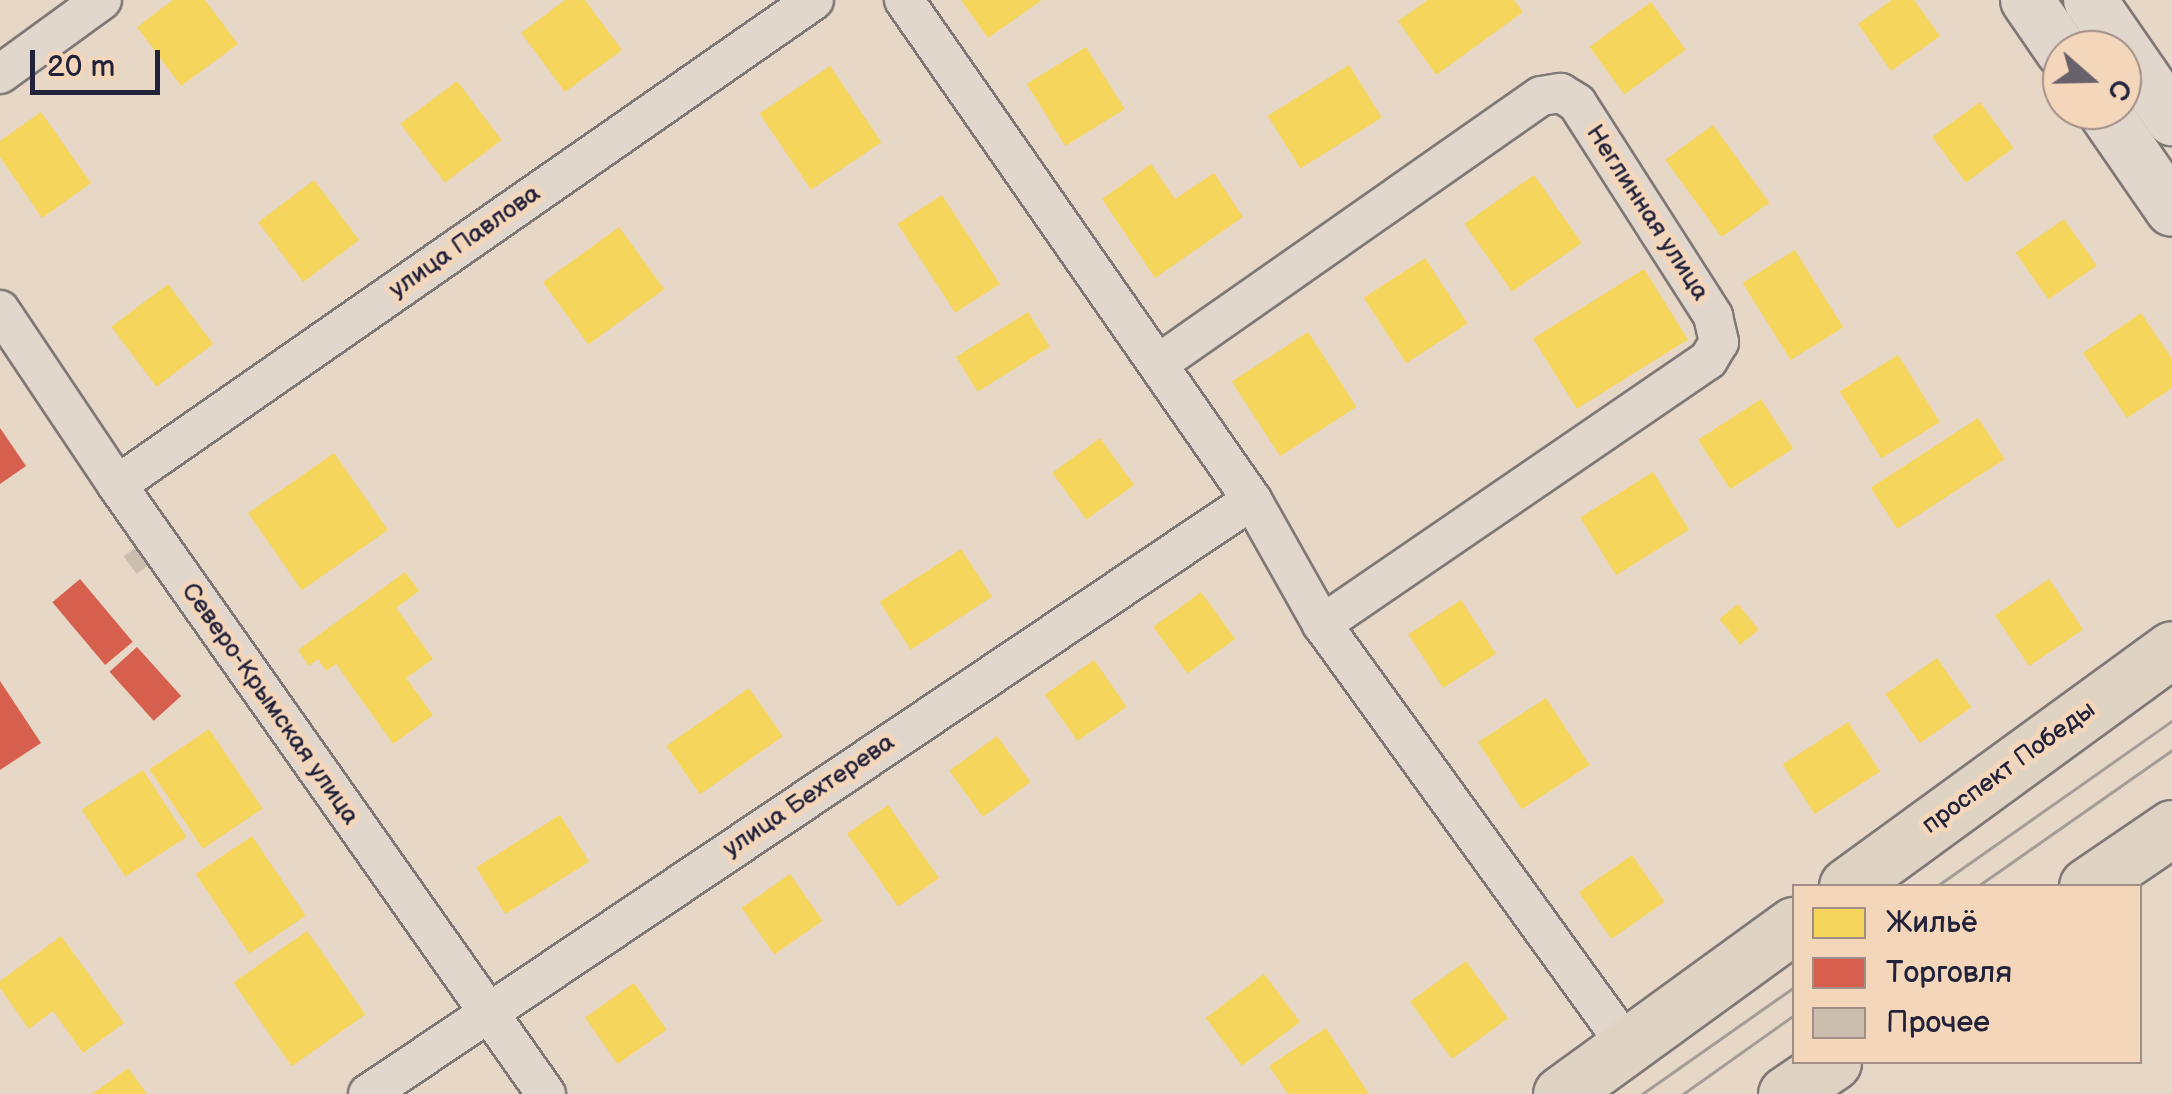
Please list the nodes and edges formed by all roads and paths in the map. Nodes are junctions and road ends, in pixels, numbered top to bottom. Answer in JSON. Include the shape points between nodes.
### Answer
{"nodes":[{"id":1,"x":102,"y":0,"type":"edge"},
{"id":2,"x":814,"y":0,"type":"edge"},
{"id":3,"x":904,"y":0,"type":"edge"},
{"id":4,"x":2027,"y":0,"type":"edge"},
{"id":5,"x":2090,"y":0,"type":"edge"},
{"id":6,"x":2048,"y":30,"type":"edge"},
{"id":7,"x":0,"y":74,"type":"edge"},
{"id":8,"x":2172,"y":119,"type":"edge"},
{"id":9,"x":2117,"y":130,"type":"edge"},
{"id":10,"x":2172,"y":210,"type":"edge"},
{"id":11,"x":0,"y":310,"type":"edge"},
{"id":12,"x":1158,"y":364,"type":"junction"},
{"id":13,"x":117,"y":485,"type":"junction"},
{"id":14,"x":1252,"y":500,"type":"junction"},
{"id":15,"x":1322,"y":624,"type":"junction"},
{"id":16,"x":2172,"y":649,"type":"edge"},
{"id":17,"x":2172,"y":828,"type":"edge"},
{"id":18,"x":1850,"y":884,"type":"edge"},
{"id":19,"x":2090,"y":884,"type":"edge"},
{"id":20,"x":1792,"y":926,"type":"edge"},
{"id":21,"x":484,"y":1012,"type":"junction"},
{"id":22,"x":1628,"y":1046,"type":"junction"},
{"id":23,"x":1830,"y":1064,"type":"edge"},
{"id":24,"x":368,"y":1094,"type":"edge"},
{"id":25,"x":546,"y":1094,"type":"edge"},
{"id":26,"x":1560,"y":1094,"type":"edge"},
{"id":27,"x":1786,"y":1094,"type":"edge"}],
"edges":[{"from":1,"to":7,"type":"street"},
{"from":2,"to":13,"type":"street","name":"улица Павлова"},
{"from":3,"to":12,"type":"street"},
{"from":4,"to":6,"type":"main road"},
{"from":5,"to":8,"type":"main road"},
{"from":9,"to":10,"type":"main road"},
{"from":11,"to":13,"type":"street","name":"Северо-Крымская улица"},
{"from":12,"to":14,"type":"street"},
{"from":12,"to":15,"type":"street","name":"Неглинная улица","via":[[1541,96],[1561,92],[1577,103],[1713,316],[1720,342],[1708,360]]},
{"from":13,"to":21,"type":"street","name":"Северо-Крымская улица"},
{"from":14,"to":15,"type":"street"},
{"from":14,"to":21,"type":"street","name":"улица Бехтерева"},
{"from":15,"to":22,"type":"street"},
{"from":16,"to":18,"type":"main road","name":"проспект Победы"},
{"from":17,"to":19,"type":"main road"},
{"from":20,"to":22,"type":"main road"},
{"from":21,"to":24,"type":"street","name":"улица Бехтерева"},
{"from":21,"to":25,"type":"street","name":"Северо-Крымская улица"},
{"from":22,"to":26,"type":"main road"},
{"from":23,"to":27,"type":"main road"}]}
